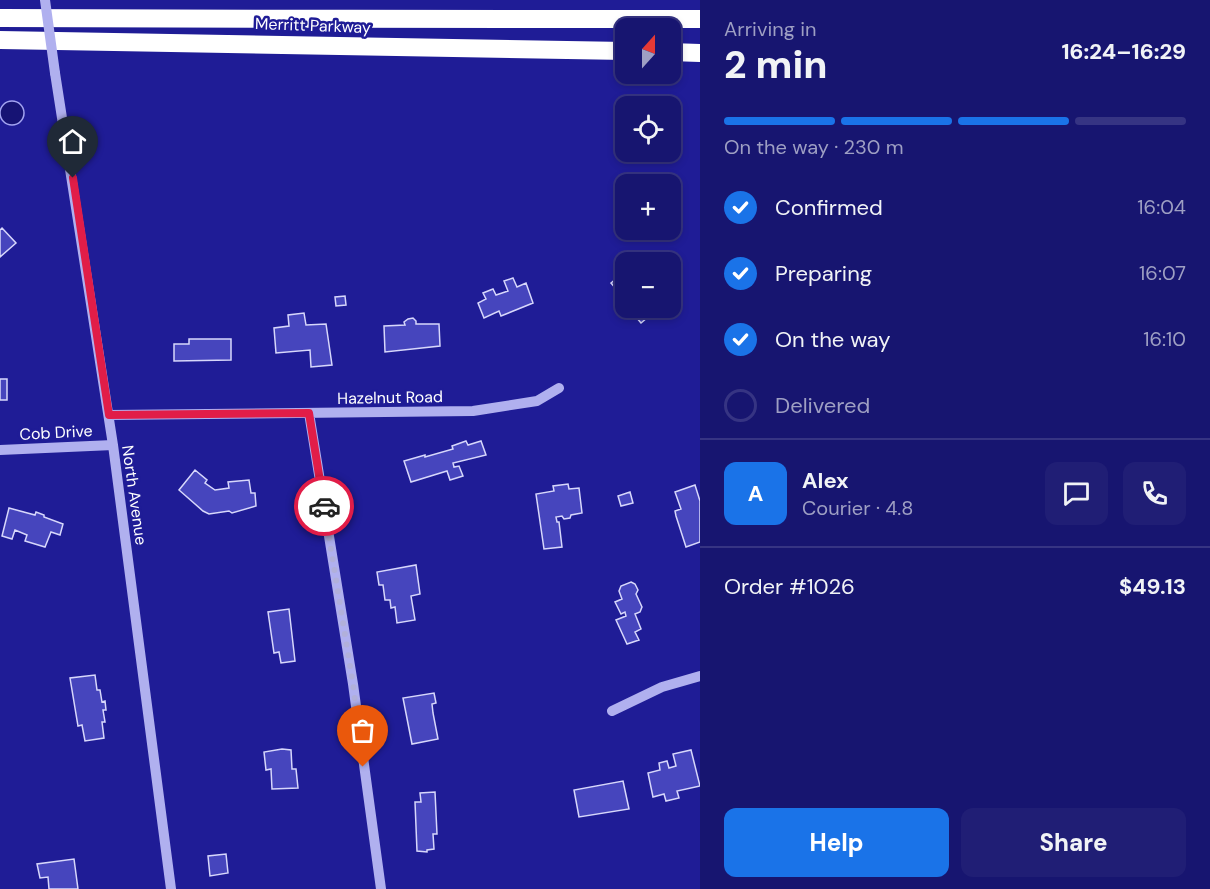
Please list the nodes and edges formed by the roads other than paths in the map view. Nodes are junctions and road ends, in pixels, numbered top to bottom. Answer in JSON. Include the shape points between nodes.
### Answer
{"nodes":[{"id":1,"x":45,"y":0,"type":"edge"},
{"id":2,"x":0,"y":18,"type":"edge"},
{"id":3,"x":700,"y":19,"type":"edge"},
{"id":4,"x":0,"y":39,"type":"edge"},
{"id":5,"x":615,"y":51,"type":"edge"},
{"id":6,"x":681,"y":52,"type":"edge"},
{"id":7,"x":700,"y":52,"type":"edge"},
{"id":8,"x":559,"y":388,"type":"dead end"},
{"id":9,"x":309,"y":413,"type":"junction"},
{"id":10,"x":109,"y":415,"type":"junction"},
{"id":11,"x":113,"y":445,"type":"junction"},
{"id":12,"x":0,"y":450,"type":"edge"},
{"id":13,"x":700,"y":676,"type":"edge"},
{"id":14,"x":612,"y":711,"type":"dead end"},
{"id":15,"x":171,"y":889,"type":"edge"},
{"id":16,"x":381,"y":889,"type":"edge"}],
"edges":[{"from":1,"to":10,"type":"street","name":"North Avenue","bridge":true},
{"from":2,"to":3,"type":"highway","name":"Merritt Parkway"},
{"from":4,"to":5,"type":"highway","name":"Merritt Parkway"},
{"from":6,"to":7,"type":"highway"},
{"from":8,"to":9,"type":"street","name":"Hazelnut Road","via":[[537,401],[474,411]]},
{"from":9,"to":10,"type":"street","name":"Hazelnut Road"},
{"from":9,"to":16,"type":"street"},
{"from":10,"to":11,"type":"street","name":"North Avenue"},
{"from":11,"to":12,"type":"street","name":"Cob Drive"},
{"from":11,"to":15,"type":"street","name":"North Avenue"},
{"from":13,"to":14,"type":"street","via":[[662,687]]}]}
